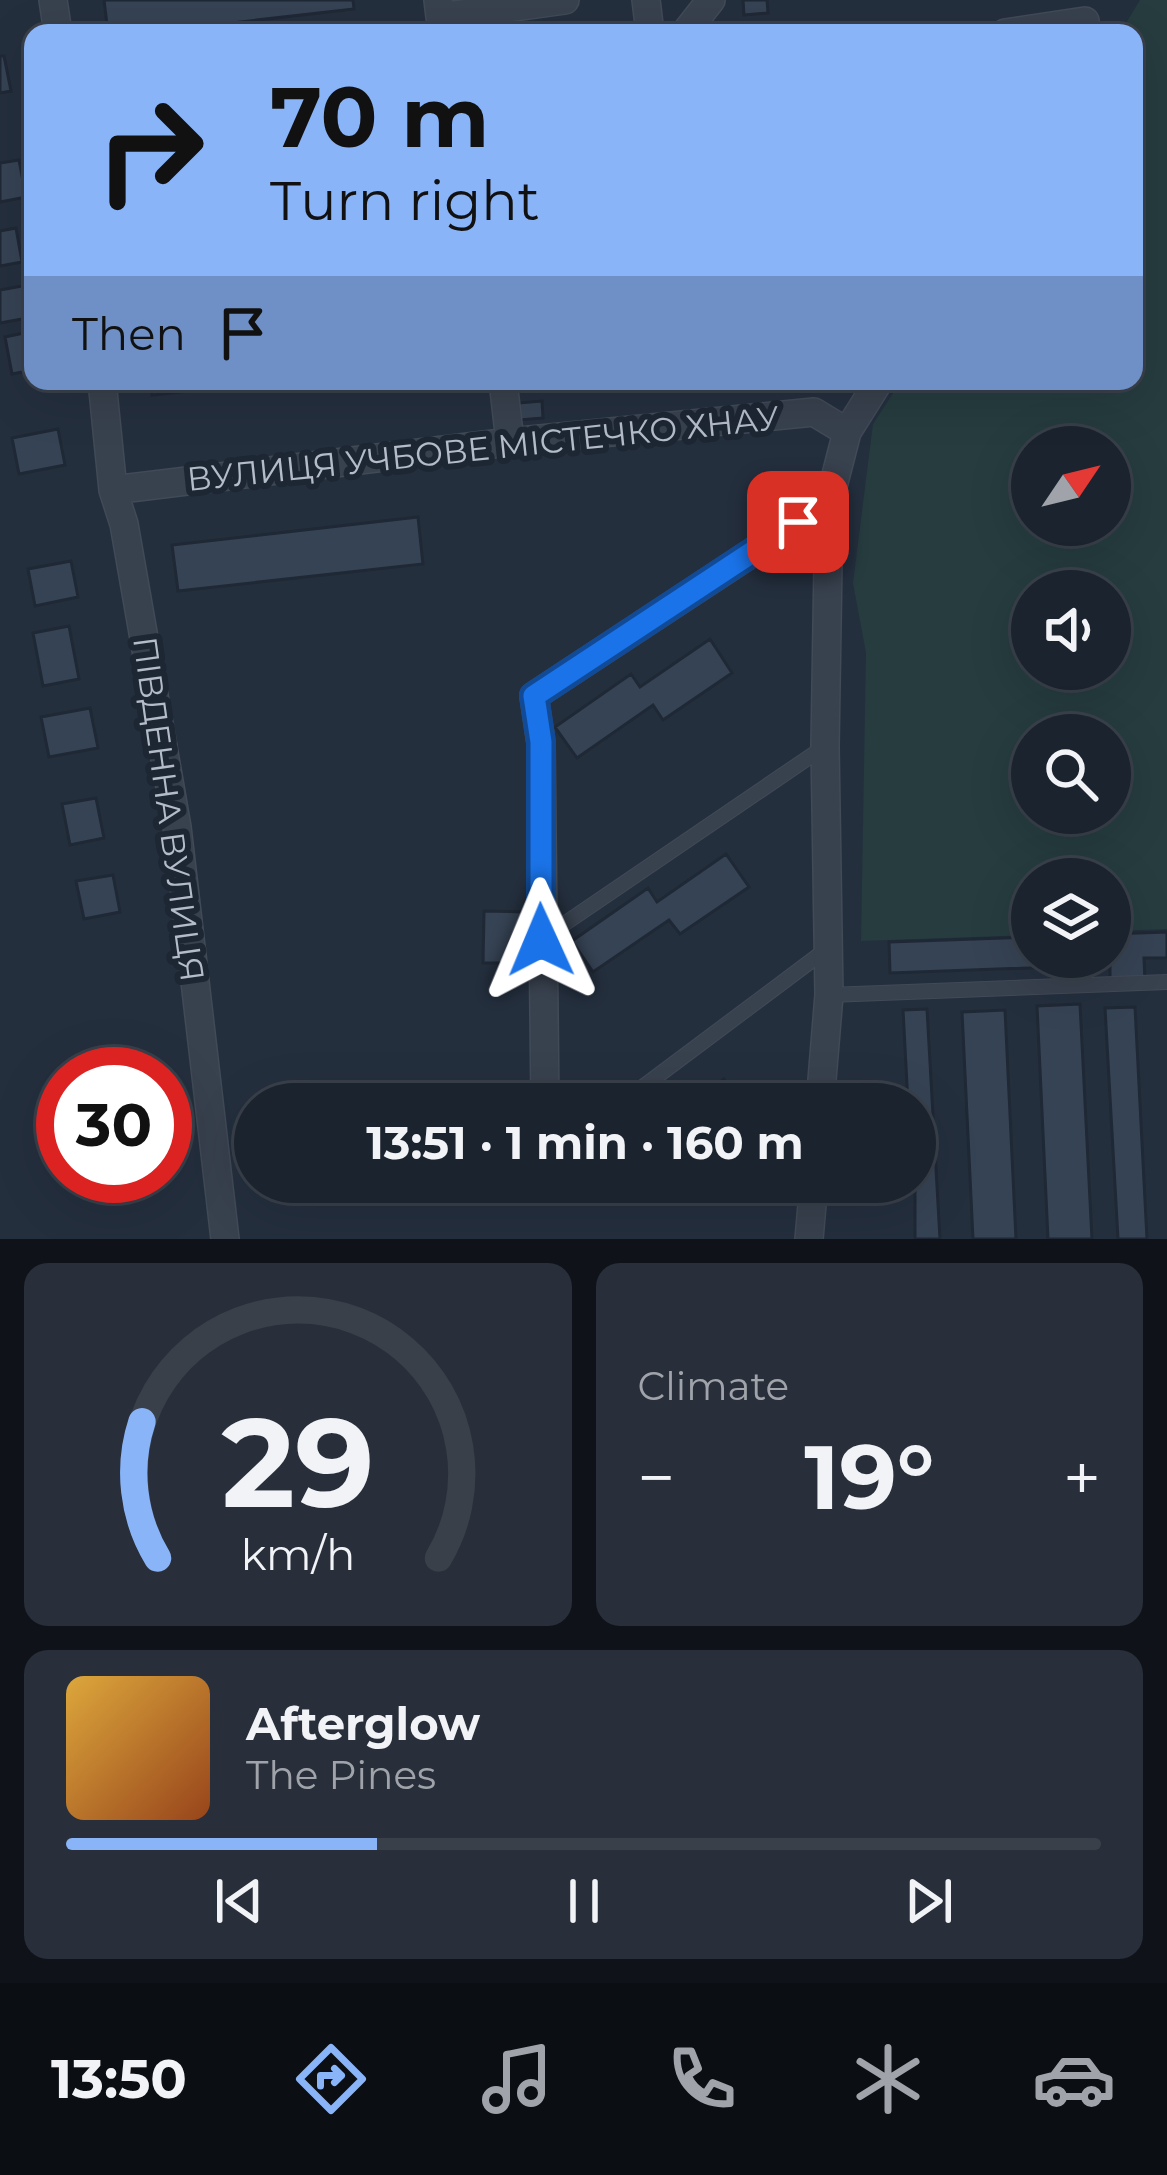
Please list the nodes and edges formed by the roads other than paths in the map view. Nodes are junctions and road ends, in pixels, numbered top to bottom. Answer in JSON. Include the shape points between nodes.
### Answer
{"nodes":[{"id":1,"x":438,"y":0,"type":"edge"},
{"id":2,"x":565,"y":0,"type":"edge"},
{"id":3,"x":711,"y":0,"type":"edge"},
{"id":4,"x":1086,"y":18,"type":"edge"},
{"id":5,"x":692,"y":24,"type":"edge"},
{"id":6,"x":1054,"y":24,"type":"edge"},
{"id":7,"x":103,"y":390,"type":"edge"},
{"id":8,"x":503,"y":390,"type":"edge"},
{"id":9,"x":873,"y":390,"type":"edge"},
{"id":10,"x":847,"y":432,"type":"junction"},
{"id":11,"x":510,"y":442,"type":"junction"},
{"id":12,"x":113,"y":490,"type":"junction"},
{"id":13,"x":830,"y":502,"type":"junction"},
{"id":14,"x":825,"y":746,"type":"junction"},
{"id":15,"x":541,"y":940,"type":"junction"},
{"id":16,"x":828,"y":948,"type":"junction"},
{"id":17,"x":1167,"y":982,"type":"edge"},
{"id":18,"x":829,"y":995,"type":"junction"},
{"id":19,"x":544,"y":1083,"type":"edge"},
{"id":20,"x":648,"y":1083,"type":"edge"},
{"id":21,"x":822,"y":1083,"type":"edge"},
{"id":22,"x":812,"y":1203,"type":"edge"},
{"id":23,"x":225,"y":1239,"type":"edge"},
{"id":24,"x":809,"y":1239,"type":"edge"}],
"edges":[{"from":1,"to":2,"type":"street","via":[[440,17]]},
{"from":3,"to":5,"type":"street"},
{"from":4,"to":6,"type":"street"},
{"from":7,"to":12,"type":"street","name":"ПІВДЕННА ВУЛИЦЯ"},
{"from":8,"to":11,"type":"street"},
{"from":9,"to":10,"type":"street"},
{"from":10,"to":11,"type":"street","name":"ВУЛИЦЯ УЧБОВЕ МІСТЕЧКО ХНАУ","via":[[814,412]]},
{"from":10,"to":13,"type":"street"},
{"from":11,"to":12,"type":"street","name":"ВУЛИЦЯ УЧБОВЕ МІСТЕЧКО ХНАУ"},
{"from":12,"to":23,"type":"street","name":"ПІВДЕННА ВУЛИЦЯ","via":[[177,827]]},
{"from":13,"to":14,"type":"street"},
{"from":13,"to":15,"type":"street","via":[[534,696]]},
{"from":14,"to":15,"type":"lane"},
{"from":14,"to":16,"type":"street"},
{"from":15,"to":19,"type":"street"},
{"from":16,"to":18,"type":"street"},
{"from":16,"to":20,"type":"lane"},
{"from":17,"to":18,"type":"lane"},
{"from":18,"to":21,"type":"street"},
{"from":22,"to":24,"type":"street"}]}
